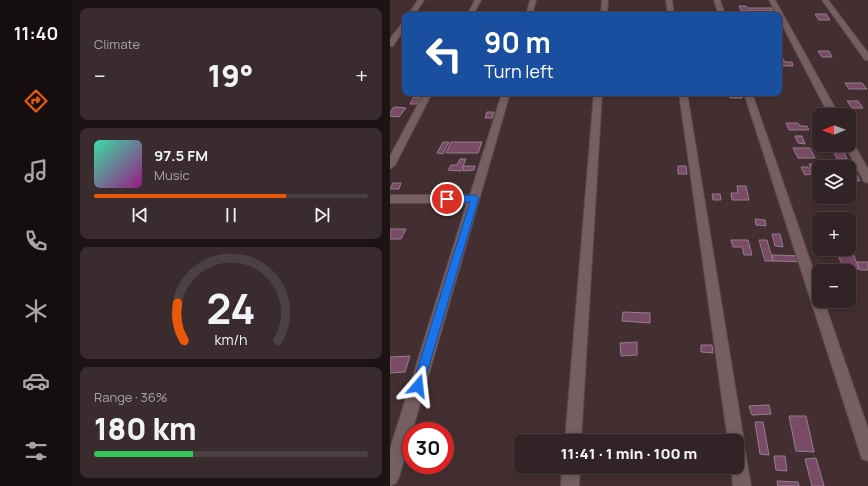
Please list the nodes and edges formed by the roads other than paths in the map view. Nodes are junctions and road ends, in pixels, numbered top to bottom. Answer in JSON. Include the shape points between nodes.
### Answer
{"nodes":[{"id":1,"x":421,"y":0,"type":"edge"},
{"id":2,"x":478,"y":0,"type":"edge"},
{"id":3,"x":533,"y":0,"type":"edge"},
{"id":4,"x":605,"y":0,"type":"edge"},
{"id":5,"x":669,"y":0,"type":"edge"},
{"id":6,"x":717,"y":0,"type":"edge"},
{"id":7,"x":772,"y":0,"type":"edge"},
{"id":8,"x":824,"y":0,"type":"edge"},
{"id":9,"x":412,"y":12,"type":"edge"},
{"id":10,"x":472,"y":12,"type":"edge"},
{"id":11,"x":530,"y":12,"type":"edge"},
{"id":12,"x":604,"y":12,"type":"edge"},
{"id":13,"x":671,"y":12,"type":"edge"},
{"id":14,"x":721,"y":12,"type":"edge"},
{"id":15,"x":778,"y":12,"type":"edge"},
{"id":16,"x":782,"y":19,"type":"edge"},
{"id":17,"x":402,"y":27,"type":"edge"},
{"id":18,"x":390,"y":44,"type":"edge"},
{"id":19,"x":868,"y":58,"type":"edge"},
{"id":20,"x":426,"y":96,"type":"edge"},
{"id":21,"x":505,"y":96,"type":"edge"},
{"id":22,"x":598,"y":96,"type":"edge"},
{"id":23,"x":683,"y":96,"type":"edge"},
{"id":24,"x":749,"y":96,"type":"edge"},
{"id":25,"x":830,"y":108,"type":"edge"},
{"id":26,"x":854,"y":152,"type":"edge"},
{"id":27,"x":390,"y":165,"type":"edge"},
{"id":28,"x":868,"y":179,"type":"edge"},
{"id":29,"x":475,"y":198,"type":"junction"},
{"id":30,"x":390,"y":199,"type":"edge"},
{"id":31,"x":574,"y":434,"type":"edge"},
{"id":32,"x":735,"y":434,"type":"edge"},
{"id":33,"x":395,"y":446,"type":"edge"},
{"id":34,"x":868,"y":453,"type":"edge"},
{"id":35,"x":571,"y":474,"type":"edge"},
{"id":36,"x":740,"y":474,"type":"edge"},
{"id":37,"x":390,"y":476,"type":"edge"},
{"id":38,"x":570,"y":486,"type":"edge"},
{"id":39,"x":742,"y":486,"type":"edge"}],
"edges":[{"from":1,"to":9,"type":"street"},
{"from":2,"to":10,"type":"street"},
{"from":3,"to":11,"type":"street"},
{"from":4,"to":12,"type":"street"},
{"from":5,"to":13,"type":"street"},
{"from":6,"to":14,"type":"street"},
{"from":7,"to":15,"type":"street"},
{"from":8,"to":19,"type":"street"},
{"from":16,"to":25,"type":"street"},
{"from":17,"to":18,"type":"street"},
{"from":20,"to":27,"type":"street"},
{"from":21,"to":29,"type":"street"},
{"from":22,"to":31,"type":"street"},
{"from":23,"to":32,"type":"street"},
{"from":24,"to":34,"type":"street"},
{"from":26,"to":28,"type":"street"},
{"from":29,"to":30,"type":"street"},
{"from":29,"to":33,"type":"street"},
{"from":33,"to":37,"type":"street"},
{"from":35,"to":38,"type":"street"},
{"from":36,"to":39,"type":"street"}]}
